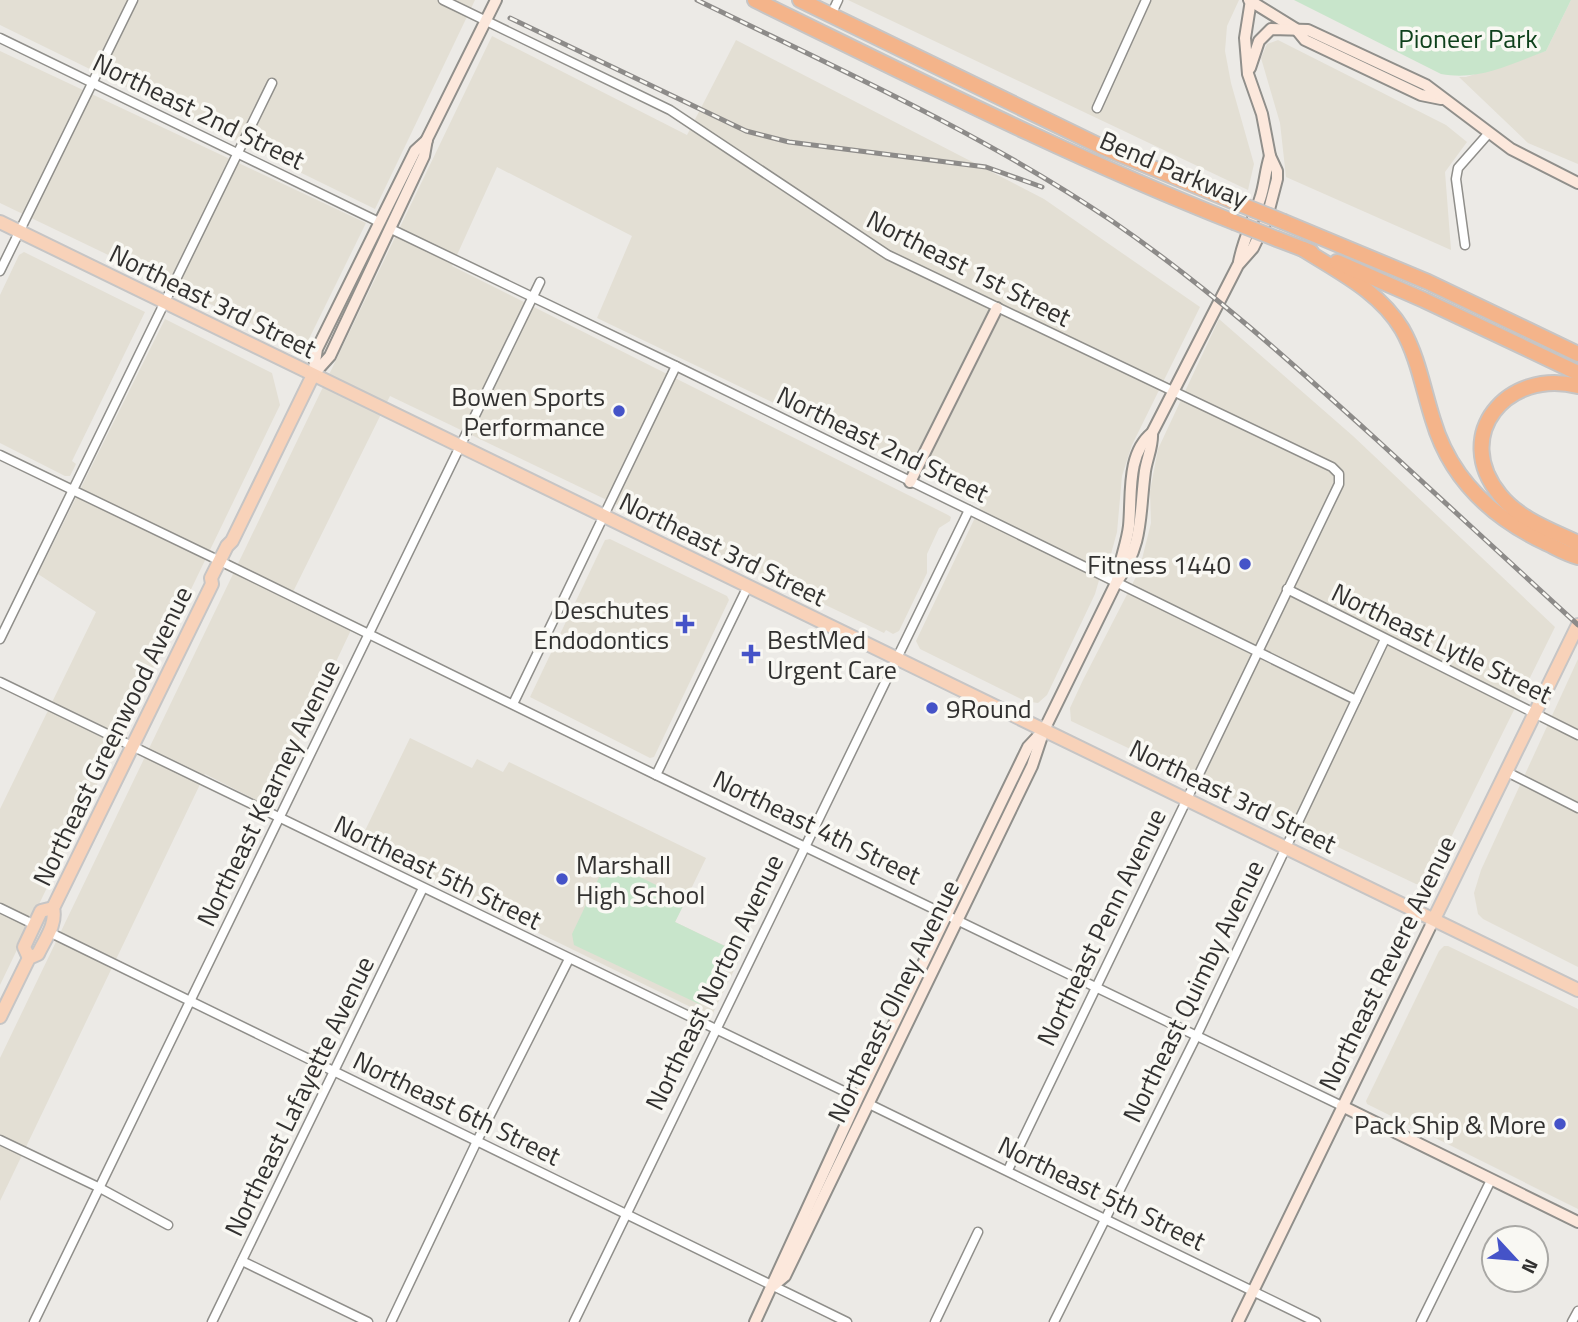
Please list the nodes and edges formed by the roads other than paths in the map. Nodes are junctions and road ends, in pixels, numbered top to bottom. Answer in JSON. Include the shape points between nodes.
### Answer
{"nodes":[{"id":1,"x":133,"y":0,"type":"edge"},
{"id":2,"x":443,"y":0,"type":"edge"},
{"id":3,"x":496,"y":0,"type":"edge"},
{"id":4,"x":755,"y":0,"type":"edge"},
{"id":5,"x":800,"y":0,"type":"edge"},
{"id":6,"x":838,"y":0,"type":"edge"},
{"id":7,"x":1146,"y":0,"type":"edge"},
{"id":8,"x":1251,"y":0,"type":"edge"},
{"id":9,"x":831,"y":15,"type":"junction"},
{"id":10,"x":486,"y":21,"type":"junction"},
{"id":11,"x":1296,"y":29,"type":"junction"},
{"id":12,"x":0,"y":37,"type":"edge"},
{"id":13,"x":1248,"y":74,"type":"junction"},
{"id":14,"x":1377,"y":74,"type":"junction"},
{"id":15,"x":1414,"y":79,"type":"junction"},
{"id":16,"x":93,"y":82,"type":"junction"},
{"id":17,"x":272,"y":83,"type":"dead end"},
{"id":18,"x":1445,"y":100,"type":"junction"},
{"id":19,"x":1097,"y":108,"type":"dead end"},
{"id":20,"x":1488,"y":134,"type":"junction"},
{"id":21,"x":427,"y":139,"type":"junction"},
{"id":22,"x":238,"y":152,"type":"junction"},
{"id":23,"x":1270,"y":156,"type":"junction"},
{"id":24,"x":1578,"y":183,"type":"edge"},
{"id":25,"x":0,"y":222,"type":"edge"},
{"id":26,"x":379,"y":222,"type":"junction"},
{"id":27,"x":391,"y":229,"type":"junction"},
{"id":28,"x":20,"y":232,"type":"junction"},
{"id":29,"x":1465,"y":245,"type":"dead end"},
{"id":30,"x":1303,"y":249,"type":"junction"},
{"id":31,"x":1238,"y":265,"type":"junction"},
{"id":32,"x":0,"y":271,"type":"edge"},
{"id":33,"x":540,"y":282,"type":"dead end"},
{"id":34,"x":533,"y":296,"type":"junction"},
{"id":35,"x":164,"y":302,"type":"junction"},
{"id":36,"x":997,"y":308,"type":"junction"},
{"id":37,"x":1578,"y":354,"type":"edge"},
{"id":38,"x":676,"y":366,"type":"junction"},
{"id":39,"x":1578,"y":373,"type":"edge"},
{"id":40,"x":313,"y":375,"type":"junction"},
{"id":41,"x":1578,"y":386,"type":"edge"},
{"id":42,"x":1174,"y":392,"type":"junction"},
{"id":43,"x":460,"y":446,"type":"junction"},
{"id":44,"x":0,"y":455,"type":"edge"},
{"id":45,"x":1339,"y":474,"type":"joint"},
{"id":46,"x":910,"y":482,"type":"junction"},
{"id":47,"x":73,"y":489,"type":"junction"},
{"id":48,"x":969,"y":510,"type":"junction"},
{"id":49,"x":604,"y":516,"type":"junction"},
{"id":50,"x":1578,"y":543,"type":"edge"},
{"id":51,"x":1578,"y":557,"type":"edge"},
{"id":52,"x":223,"y":562,"type":"junction"},
{"id":53,"x":1116,"y":583,"type":"junction"},
{"id":54,"x":748,"y":586,"type":"junction"},
{"id":55,"x":1287,"y":589,"type":"junction"},
{"id":56,"x":1578,"y":625,"type":"edge"},
{"id":57,"x":370,"y":633,"type":"junction"},
{"id":58,"x":0,"y":639,"type":"edge"},
{"id":59,"x":1385,"y":639,"type":"junction"},
{"id":60,"x":1256,"y":651,"type":"junction"},
{"id":61,"x":897,"y":659,"type":"junction"},
{"id":62,"x":0,"y":682,"type":"edge"},
{"id":63,"x":1356,"y":700,"type":"junction"},
{"id":64,"x":513,"y":704,"type":"junction"},
{"id":65,"x":1535,"y":713,"type":"junction"},
{"id":66,"x":1044,"y":730,"type":"junction"},
{"id":67,"x":1578,"y":735,"type":"edge"},
{"id":68,"x":132,"y":747,"type":"junction"},
{"id":69,"x":1507,"y":772,"type":"junction"},
{"id":70,"x":656,"y":775,"type":"junction"},
{"id":71,"x":1186,"y":798,"type":"junction"},
{"id":72,"x":1578,"y":808,"type":"edge"},
{"id":73,"x":279,"y":817,"type":"junction"},
{"id":74,"x":806,"y":846,"type":"junction"},
{"id":75,"x":1286,"y":847,"type":"junction"},
{"id":76,"x":423,"y":888,"type":"junction"},
{"id":77,"x":0,"y":908,"type":"edge"},
{"id":78,"x":53,"y":908,"type":"junction"},
{"id":79,"x":947,"y":916,"type":"junction"},
{"id":80,"x":1434,"y":919,"type":"junction"},
{"id":81,"x":958,"y":921,"type":"junction"},
{"id":82,"x":34,"y":925,"type":"junction"},
{"id":83,"x":49,"y":932,"type":"junction"},
{"id":84,"x":29,"y":958,"type":"junction"},
{"id":85,"x":569,"y":959,"type":"junction"},
{"id":86,"x":1095,"y":987,"type":"junction"},
{"id":87,"x":1578,"y":990,"type":"edge"},
{"id":88,"x":190,"y":1002,"type":"junction"},
{"id":89,"x":0,"y":1017,"type":"edge"},
{"id":90,"x":716,"y":1031,"type":"junction"},
{"id":91,"x":1196,"y":1037,"type":"junction"},
{"id":92,"x":332,"y":1072,"type":"junction"},
{"id":93,"x":858,"y":1098,"type":"junction"},
{"id":94,"x":869,"y":1104,"type":"junction"},
{"id":95,"x":1342,"y":1106,"type":"junction"},
{"id":96,"x":0,"y":1140,"type":"edge"},
{"id":97,"x":477,"y":1141,"type":"junction"},
{"id":98,"x":1008,"y":1170,"type":"junction"},
{"id":99,"x":1491,"y":1180,"type":"junction"},
{"id":100,"x":98,"y":1187,"type":"junction"},
{"id":101,"x":626,"y":1214,"type":"junction"},
{"id":102,"x":1105,"y":1217,"type":"junction"},
{"id":103,"x":1578,"y":1222,"type":"edge"},
{"id":104,"x":168,"y":1225,"type":"dead end"},
{"id":105,"x":978,"y":1232,"type":"dead end"},
{"id":106,"x":242,"y":1261,"type":"junction"},
{"id":107,"x":773,"y":1286,"type":"junction"},
{"id":108,"x":1253,"y":1291,"type":"junction"},
{"id":109,"x":1578,"y":1311,"type":"edge"},
{"id":110,"x":34,"y":1322,"type":"edge"},
{"id":111,"x":212,"y":1322,"type":"edge"},
{"id":112,"x":368,"y":1322,"type":"edge"},
{"id":113,"x":391,"y":1322,"type":"edge"},
{"id":114,"x":574,"y":1322,"type":"edge"},
{"id":115,"x":755,"y":1322,"type":"edge"},
{"id":116,"x":847,"y":1322,"type":"edge"},
{"id":117,"x":935,"y":1322,"type":"edge"},
{"id":118,"x":1054,"y":1322,"type":"edge"},
{"id":119,"x":1238,"y":1322,"type":"edge"},
{"id":120,"x":1316,"y":1322,"type":"edge"},
{"id":121,"x":1421,"y":1322,"type":"edge"},
{"id":122,"x":1572,"y":1322,"type":"edge"}],
"edges":[{"from":1,"to":16,"type":"street"},
{"from":2,"to":10,"type":"street","name":"Northeast 1st Street"},
{"from":3,"to":10,"type":"main road","name":"Northeast Greenwood Avenue"},
{"from":4,"to":30,"type":"highway","name":"Bend Parkway","bridge":true,"via":[[1131,180]]},
{"from":5,"to":9,"type":"highway","name":"Bend Parkway"},
{"from":6,"to":9,"type":"street"},
{"from":7,"to":19,"type":"street"},
{"from":8,"to":11,"type":"main road"},
{"from":8,"to":13,"type":"main road","name":"Northeast Olney Avenue","via":[[1245,38]]},
{"from":9,"to":37,"type":"highway","name":"Bend Parkway","bridge":true,"via":[[1102,147],[1437,286]]},
{"from":10,"to":21,"type":"main road","name":"Northeast Greenwood Avenue"},
{"from":10,"to":36,"type":"street","name":"Northeast 1st Street","via":[[670,110],[866,243]]},
{"from":11,"to":13,"type":"main road","via":[[1271,29],[1264,34]]},
{"from":11,"to":14,"type":"main road","via":[[1306,40]]},
{"from":11,"to":15,"type":"main road","via":[[1324,36]]},
{"from":12,"to":16,"type":"street","name":"Northeast 2nd Street"},
{"from":13,"to":23,"type":"main road","name":"Northeast Olney Avenue"},
{"from":14,"to":15,"type":"main road","via":[[1382,70]]},
{"from":14,"to":18,"type":"main road","via":[[1421,95]]},
{"from":15,"to":18,"type":"main road"},
{"from":16,"to":22,"type":"street","name":"Northeast 2nd Street"},
{"from":16,"to":28,"type":"street"},
{"from":17,"to":22,"type":"street"},
{"from":18,"to":20,"type":"main road"},
{"from":20,"to":24,"type":"main road"},
{"from":20,"to":29,"type":"street","via":[[1458,168]]},
{"from":21,"to":26,"type":"main road","name":"Northeast Greenwood Avenue","via":[[415,151]]},
{"from":21,"to":27,"type":"main road","name":"Northeast Greenwood Avenue","via":[[424,156]]},
{"from":22,"to":26,"type":"street","name":"Northeast 2nd Street"},
{"from":22,"to":35,"type":"street"},
{"from":23,"to":31,"type":"main road","name":"Northeast Olney Avenue"},
{"from":23,"to":31,"type":"main road","name":"Northeast Olney Avenue","via":[[1278,171],[1266,221],[1253,248]]},
{"from":25,"to":28,"type":"main road","name":"Northeast 3rd Street"},
{"from":26,"to":40,"type":"main road","name":"Northeast Greenwood Avenue","via":[[317,349]]},
{"from":27,"to":34,"type":"street","name":"Northeast 2nd Street"},
{"from":27,"to":40,"type":"main road","name":"Northeast Greenwood Avenue","via":[[330,356]]},
{"from":28,"to":32,"type":"street"},
{"from":28,"to":35,"type":"main road","name":"Northeast 3rd Street"},
{"from":30,"to":39,"type":"highway","name":"Bend Parkway"},
{"from":30,"to":51,"type":"highway","via":[[1360,285],[1387,309],[1413,351],[1446,453],[1477,498],[1518,530]]},
{"from":31,"to":42,"type":"main road","name":"Northeast Olney Avenue"},
{"from":33,"to":34,"type":"street","name":"Northeast Kearney Avenue"},
{"from":34,"to":38,"type":"street","name":"Northeast 2nd Street"},
{"from":34,"to":43,"type":"street","name":"Northeast Kearney Avenue"},
{"from":35,"to":40,"type":"main road","name":"Northeast 3rd Street"},
{"from":35,"to":47,"type":"street"},
{"from":36,"to":42,"type":"street","name":"Northeast 1st Street"},
{"from":36,"to":46,"type":"main road"},
{"from":38,"to":46,"type":"street","name":"Northeast 2nd Street"},
{"from":38,"to":49,"type":"street"},
{"from":40,"to":43,"type":"main road","name":"Northeast 3rd Street"},
{"from":40,"to":52,"type":"main road","name":"Northeast Greenwood Avenue"},
{"from":41,"to":50,"type":"highway","via":[[1552,382],[1514,392],[1489,419],[1482,440],[1483,459],[1501,496],[1536,523]]},
{"from":42,"to":45,"type":"street","name":"Northeast 1st Street"},
{"from":42,"to":53,"type":"main road","name":"Northeast Olney Avenue","via":[[1152,433],[1142,441],[1135,463],[1129,529]]},
{"from":43,"to":49,"type":"main road","name":"Northeast 3rd Street"},
{"from":43,"to":57,"type":"street","name":"Northeast Kearney Avenue"},
{"from":44,"to":47,"type":"street","name":"Northeast 4th Street"},
{"from":45,"to":55,"type":"street","name":"Northeast Penn Avenue","via":[[1339,484]]},
{"from":46,"to":48,"type":"street","name":"Northeast 2nd Street"},
{"from":47,"to":52,"type":"street","name":"Northeast 4th Street"},
{"from":47,"to":58,"type":"street"},
{"from":48,"to":53,"type":"street","name":"Northeast 2nd Street"},
{"from":48,"to":61,"type":"street","name":"Northeast Norton Avenue"},
{"from":49,"to":54,"type":"main road","name":"Northeast 3rd Street"},
{"from":49,"to":64,"type":"street"},
{"from":52,"to":57,"type":"street","name":"Northeast 4th Street"},
{"from":52,"to":68,"type":"main road","name":"Northeast Greenwood Avenue"},
{"from":53,"to":60,"type":"street","name":"Northeast 2nd Street"},
{"from":53,"to":66,"type":"main road","name":"Northeast Olney Avenue"},
{"from":54,"to":61,"type":"main road","name":"Northeast 3rd Street"},
{"from":54,"to":70,"type":"street"},
{"from":55,"to":59,"type":"street","name":"Northeast Lytle Street"},
{"from":55,"to":60,"type":"street","name":"Northeast Penn Avenue"},
{"from":56,"to":65,"type":"main road","name":"Northeast Revere Avenue"},
{"from":57,"to":64,"type":"street","name":"Northeast 4th Street"},
{"from":57,"to":73,"type":"street","name":"Northeast Kearney Avenue"},
{"from":59,"to":63,"type":"street","name":"Northeast Quimby Avenue"},
{"from":59,"to":65,"type":"street","name":"Northeast Lytle Street"},
{"from":60,"to":63,"type":"street","name":"Northeast 2nd Street"},
{"from":60,"to":71,"type":"street","name":"Northeast Penn Avenue"},
{"from":61,"to":66,"type":"main road","name":"Northeast 3rd Street"},
{"from":61,"to":74,"type":"street","name":"Northeast Norton Avenue"},
{"from":62,"to":68,"type":"street","name":"Northeast 5th Street"},
{"from":63,"to":75,"type":"street","name":"Northeast Quimby Avenue"},
{"from":64,"to":70,"type":"street","name":"Northeast 4th Street"},
{"from":65,"to":67,"type":"street","name":"Northeast Lytle Street"},
{"from":65,"to":69,"type":"main road","name":"Northeast Revere Avenue"},
{"from":66,"to":71,"type":"main road","name":"Northeast 3rd Street"},
{"from":66,"to":79,"type":"main road","name":"Northeast Olney Avenue","via":[[1028,747]]},
{"from":66,"to":81,"type":"main road","name":"Northeast Olney Avenue","via":[[1032,766]]},
{"from":68,"to":73,"type":"street","name":"Northeast 5th Street"},
{"from":68,"to":78,"type":"main road","name":"Northeast Greenwood Avenue"},
{"from":69,"to":72,"type":"street"},
{"from":69,"to":80,"type":"main road","name":"Northeast Revere Avenue"},
{"from":70,"to":74,"type":"street","name":"Northeast 4th Street"},
{"from":71,"to":75,"type":"main road","name":"Northeast 3rd Street"},
{"from":71,"to":86,"type":"street","name":"Northeast Penn Avenue"},
{"from":73,"to":76,"type":"street","name":"Northeast 5th Street"},
{"from":73,"to":88,"type":"street","name":"Northeast Kearney Avenue"},
{"from":74,"to":79,"type":"street","name":"Northeast 4th Street"},
{"from":74,"to":90,"type":"street","name":"Northeast Norton Avenue"},
{"from":75,"to":80,"type":"main road","name":"Northeast 3rd Street"},
{"from":75,"to":91,"type":"street","name":"Northeast Quimby Avenue"},
{"from":76,"to":85,"type":"street","name":"Northeast 5th Street"},
{"from":76,"to":92,"type":"street","name":"Northeast Lafayette Avenue"},
{"from":77,"to":82,"type":"street"},
{"from":78,"to":82,"type":"main road","name":"Northeast Greenwood Avenue","via":[[41,911]]},
{"from":78,"to":83,"type":"main road","name":"Northeast Greenwood Avenue","via":[[55,918]]},
{"from":79,"to":81,"type":"street","name":"Northeast 4th Street"},
{"from":79,"to":93,"type":"main road","name":"Northeast Olney Avenue"},
{"from":80,"to":87,"type":"main road","name":"Northeast 3rd Street"},
{"from":80,"to":95,"type":"main road","name":"Northeast Revere Avenue"},
{"from":81,"to":86,"type":"street","name":"Northeast 4th Street"},
{"from":81,"to":94,"type":"main road","name":"Northeast Olney Avenue"},
{"from":82,"to":84,"type":"main road","name":"Northeast Greenwood Avenue","via":[[24,947]]},
{"from":83,"to":84,"type":"main road","name":"Northeast Greenwood Avenue","via":[[38,954]]},
{"from":83,"to":88,"type":"street","name":"Northeast 6th Street"},
{"from":84,"to":89,"type":"main road","name":"Northeast Greenwood Avenue"},
{"from":85,"to":90,"type":"street","name":"Northeast 5th Street"},
{"from":85,"to":97,"type":"street"},
{"from":86,"to":91,"type":"street","name":"Northeast 4th Street"},
{"from":86,"to":98,"type":"street","name":"Northeast Penn Avenue"},
{"from":88,"to":92,"type":"street","name":"Northeast 6th Street"},
{"from":88,"to":100,"type":"street","name":"Northeast Kearney Avenue"},
{"from":90,"to":93,"type":"street","name":"Northeast 5th Street"},
{"from":90,"to":101,"type":"street","name":"Northeast Norton Avenue"},
{"from":91,"to":95,"type":"street","name":"Northeast 4th Street"},
{"from":91,"to":102,"type":"street","name":"Northeast Quimby Avenue"},
{"from":92,"to":97,"type":"street","name":"Northeast 6th Street"},
{"from":92,"to":106,"type":"street","name":"Northeast Lafayette Avenue"},
{"from":93,"to":107,"type":"main road","name":"Northeast Olney Avenue"},
{"from":94,"to":98,"type":"street","name":"Northeast 5th Street"},
{"from":94,"to":107,"type":"main road","name":"Northeast Olney Avenue","via":[[786,1276]]},
{"from":95,"to":99,"type":"main road","name":"Northeast 4th Street"},
{"from":95,"to":108,"type":"main road","name":"Northeast Revere Avenue"},
{"from":96,"to":100,"type":"street"},
{"from":97,"to":101,"type":"street","name":"Northeast 6th Street"},
{"from":97,"to":113,"type":"street"},
{"from":98,"to":102,"type":"street","name":"Northeast 5th Street"},
{"from":99,"to":103,"type":"main road","name":"Northeast 4th Street"},
{"from":99,"to":121,"type":"street"},
{"from":100,"to":104,"type":"street"},
{"from":100,"to":110,"type":"street","name":"Northeast Kearney Avenue"},
{"from":101,"to":107,"type":"street","name":"Northeast 6th Street"},
{"from":101,"to":114,"type":"street","name":"Northeast Norton Avenue"},
{"from":102,"to":108,"type":"street","name":"Northeast 5th Street"},
{"from":102,"to":118,"type":"street","name":"Northeast Quimby Avenue"},
{"from":105,"to":117,"type":"street"},
{"from":106,"to":111,"type":"street","name":"Northeast Lafayette Avenue"},
{"from":106,"to":112,"type":"street"},
{"from":107,"to":115,"type":"main road","name":"Northeast Olney Avenue"},
{"from":107,"to":116,"type":"street","name":"Northeast 6th Street"},
{"from":108,"to":119,"type":"main road","name":"Northeast Revere Avenue"},
{"from":108,"to":120,"type":"street","name":"Northeast 5th Street"},
{"from":109,"to":122,"type":"street"}]}
